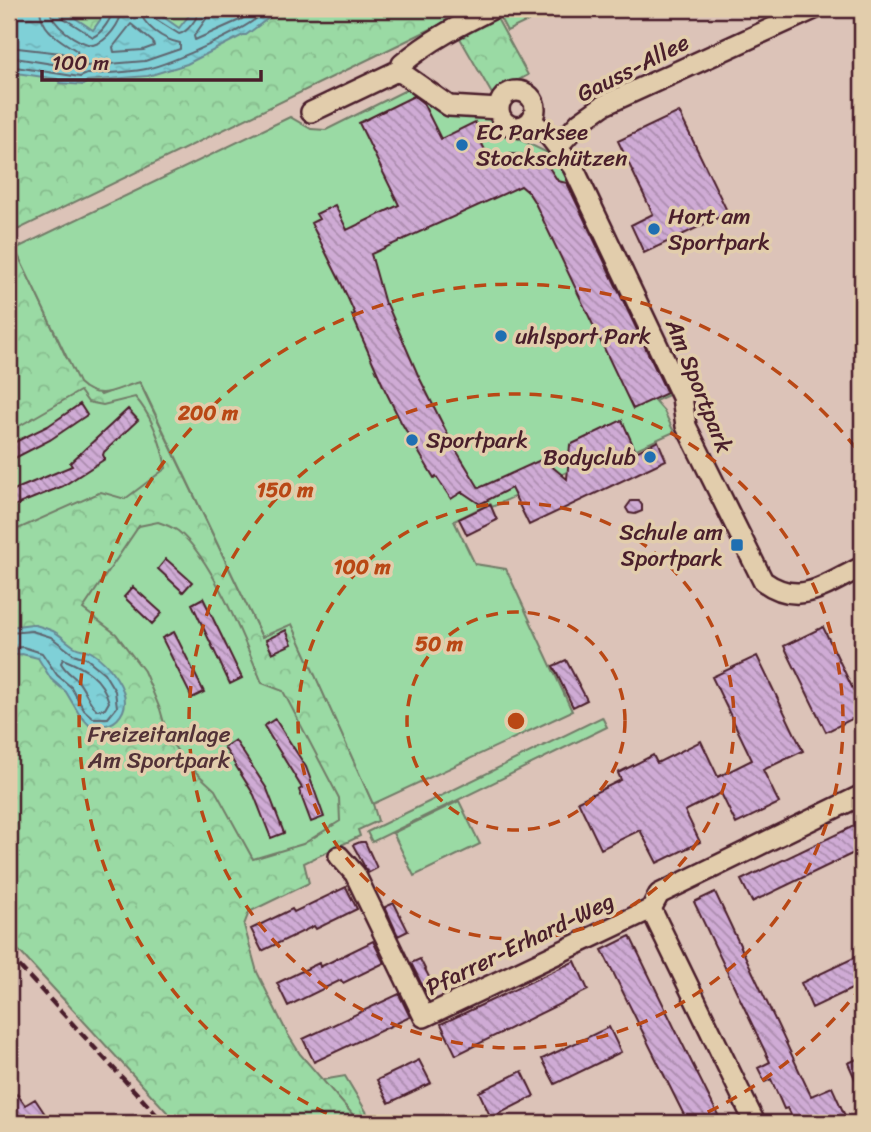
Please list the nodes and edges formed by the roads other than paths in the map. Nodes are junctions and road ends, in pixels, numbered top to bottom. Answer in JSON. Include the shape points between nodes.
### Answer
{"nodes":[{"id":1,"x":492,"y":9,"type":"edge"},
{"id":2,"x":814,"y":9,"type":"edge"},
{"id":3,"x":402,"y":73,"type":"junction"},
{"id":4,"x":499,"y":109,"type":"junction"},
{"id":5,"x":311,"y":112,"type":"dead end"},
{"id":6,"x":531,"y":120,"type":"junction"},
{"id":7,"x":558,"y":146,"type":"junction"},
{"id":8,"x":862,"y":567,"type":"edge"},
{"id":9,"x":862,"y":795,"type":"edge"},
{"id":10,"x":339,"y":856,"type":"dead end"},
{"id":11,"x":651,"y":909,"type":"junction"},
{"id":12,"x":755,"y":1123,"type":"edge"}],
"edges":[{"from":1,"to":3,"type":"street","via":[[420,49],[402,64]]},
{"from":2,"to":7,"type":"street","name":"Gauss-Allee","via":[[604,105]]},
{"from":3,"to":4,"type":"street","via":[[449,106]]},
{"from":3,"to":5,"type":"street","via":[[383,76]]},
{"from":4,"to":6,"type":"street","via":[[507,124],[515,127]]},
{"from":4,"to":6,"type":"street","name":"Am Sportpark","via":[[508,93],[529,94],[535,111]]},
{"from":6,"to":7,"type":"street","name":"Am Sportpark"},
{"from":7,"to":8,"type":"street","name":"Am Sportpark","via":[[573,167],[682,397],[686,426],[762,581],[776,591],[804,594]]},
{"from":9,"to":11,"type":"street","via":[[659,894]]},
{"from":10,"to":11,"type":"street","name":"Pfarrer-Erhard-Weg","via":[[355,874],[424,1017]]},
{"from":11,"to":12,"type":"street"}]}
